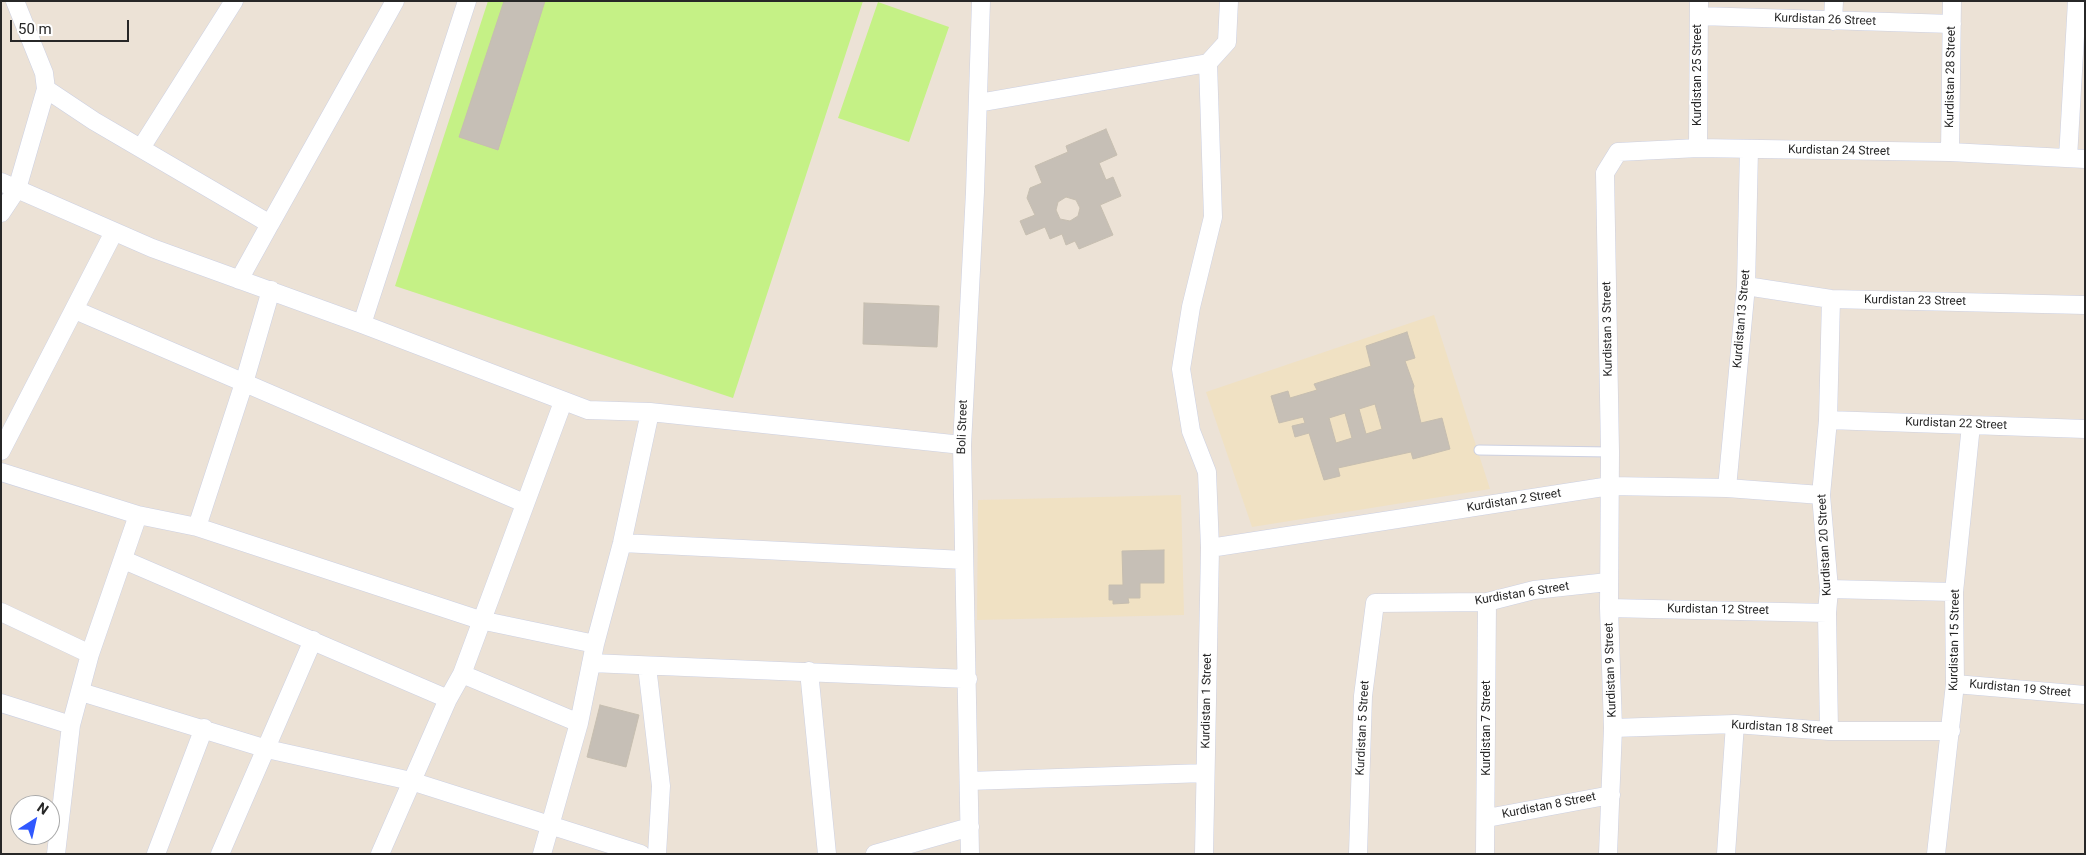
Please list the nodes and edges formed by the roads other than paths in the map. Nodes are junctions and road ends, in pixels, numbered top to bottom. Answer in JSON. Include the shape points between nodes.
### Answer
{"nodes":[{"id":1,"x":15,"y":1,"type":"edge"},
{"id":2,"x":234,"y":1,"type":"edge"},
{"id":3,"x":395,"y":1,"type":"edge"},
{"id":4,"x":467,"y":1,"type":"edge"},
{"id":5,"x":981,"y":1,"type":"edge"},
{"id":6,"x":1229,"y":1,"type":"edge"},
{"id":7,"x":1834,"y":1,"type":"edge"},
{"id":8,"x":1952,"y":1,"type":"edge"},
{"id":9,"x":1699,"y":9,"type":"edge"},
{"id":10,"x":2079,"y":12,"type":"edge"},
{"id":11,"x":1833,"y":21,"type":"junction"},
{"id":12,"x":1952,"y":24,"type":"junction"},
{"id":13,"x":1208,"y":63,"type":"junction"},
{"id":14,"x":46,"y":89,"type":"junction"},
{"id":15,"x":978,"y":103,"type":"junction"},
{"id":16,"x":141,"y":148,"type":"junction"},
{"id":17,"x":1698,"y":148,"type":"junction"},
{"id":18,"x":1749,"y":149,"type":"junction"},
{"id":19,"x":1950,"y":152,"type":"junction"},
{"id":20,"x":2076,"y":158,"type":"edge"},
{"id":21,"x":1605,"y":173,"type":"joint"},
{"id":22,"x":9,"y":186,"type":"edge"},
{"id":23,"x":1,"y":213,"type":"edge"},
{"id":24,"x":270,"y":224,"type":"junction"},
{"id":25,"x":114,"y":232,"type":"junction"},
{"id":26,"x":239,"y":280,"type":"junction"},
{"id":27,"x":1746,"y":286,"type":"junction"},
{"id":28,"x":271,"y":290,"type":"junction"},
{"id":29,"x":1831,"y":299,"type":"junction"},
{"id":30,"x":2085,"y":305,"type":"edge"},
{"id":31,"x":75,"y":310,"type":"junction"},
{"id":32,"x":362,"y":324,"type":"junction"},
{"id":33,"x":244,"y":383,"type":"junction"},
{"id":34,"x":563,"y":402,"type":"junction"},
{"id":35,"x":650,"y":412,"type":"junction"},
{"id":36,"x":1828,"y":420,"type":"junction"},
{"id":37,"x":1971,"y":425,"type":"junction"},
{"id":38,"x":2085,"y":429,"type":"edge"},
{"id":39,"x":962,"y":446,"type":"junction"},
{"id":40,"x":1479,"y":450,"type":"dead end"},
{"id":41,"x":1,"y":451,"type":"edge"},
{"id":42,"x":1610,"y":452,"type":"junction"},
{"id":43,"x":1,"y":472,"type":"edge"},
{"id":44,"x":1610,"y":486,"type":"junction"},
{"id":45,"x":1727,"y":488,"type":"junction"},
{"id":46,"x":1821,"y":495,"type":"junction"},
{"id":47,"x":524,"y":502,"type":"junction"},
{"id":48,"x":138,"y":515,"type":"junction"},
{"id":49,"x":197,"y":527,"type":"junction"},
{"id":50,"x":622,"y":543,"type":"junction"},
{"id":51,"x":1210,"y":548,"type":"junction"},
{"id":52,"x":124,"y":560,"type":"junction"},
{"id":53,"x":964,"y":560,"type":"junction"},
{"id":54,"x":1608,"y":582,"type":"junction"},
{"id":55,"x":1829,"y":589,"type":"junction"},
{"id":56,"x":1954,"y":592,"type":"junction"},
{"id":57,"x":1487,"y":602,"type":"junction"},
{"id":58,"x":1375,"y":603,"type":"joint"},
{"id":59,"x":1609,"y":608,"type":"junction"},
{"id":60,"x":1,"y":612,"type":"edge"},
{"id":61,"x":1827,"y":613,"type":"junction"},
{"id":62,"x":480,"y":620,"type":"junction"},
{"id":63,"x":313,"y":640,"type":"junction"},
{"id":64,"x":595,"y":644,"type":"junction"},
{"id":65,"x":90,"y":654,"type":"junction"},
{"id":66,"x":591,"y":663,"type":"junction"},
{"id":67,"x":647,"y":666,"type":"junction"},
{"id":68,"x":809,"y":671,"type":"junction"},
{"id":69,"x":462,"y":674,"type":"junction"},
{"id":70,"x":968,"y":678,"type":"junction"},
{"id":71,"x":1955,"y":684,"type":"junction"},
{"id":72,"x":81,"y":692,"type":"junction"},
{"id":73,"x":2085,"y":695,"type":"edge"},
{"id":74,"x":448,"y":699,"type":"junction"},
{"id":75,"x":1,"y":703,"type":"edge"},
{"id":76,"x":579,"y":723,"type":"junction"},
{"id":77,"x":1734,"y":724,"type":"junction"},
{"id":78,"x":71,"y":725,"type":"junction"},
{"id":79,"x":204,"y":728,"type":"junction"},
{"id":80,"x":1613,"y":728,"type":"junction"},
{"id":81,"x":1829,"y":730,"type":"junction"},
{"id":82,"x":1951,"y":731,"type":"junction"},
{"id":83,"x":267,"y":749,"type":"junction"},
{"id":84,"x":1205,"y":773,"type":"junction"},
{"id":85,"x":411,"y":781,"type":"junction"},
{"id":86,"x":969,"y":781,"type":"junction"},
{"id":87,"x":1611,"y":795,"type":"junction"},
{"id":88,"x":1487,"y":818,"type":"junction"},
{"id":89,"x":549,"y":825,"type":"junction"},
{"id":90,"x":970,"y":827,"type":"junction"},
{"id":91,"x":56,"y":854,"type":"edge"},
{"id":92,"x":156,"y":854,"type":"edge"},
{"id":93,"x":220,"y":854,"type":"edge"},
{"id":94,"x":380,"y":854,"type":"edge"},
{"id":95,"x":542,"y":854,"type":"edge"},
{"id":96,"x":641,"y":854,"type":"edge"},
{"id":97,"x":657,"y":854,"type":"edge"},
{"id":98,"x":826,"y":854,"type":"edge"},
{"id":99,"x":875,"y":854,"type":"edge"},
{"id":100,"x":970,"y":854,"type":"edge"},
{"id":101,"x":1204,"y":854,"type":"edge"},
{"id":102,"x":1358,"y":854,"type":"edge"},
{"id":103,"x":1485,"y":854,"type":"edge"},
{"id":104,"x":1608,"y":854,"type":"edge"},
{"id":105,"x":1726,"y":854,"type":"edge"},
{"id":106,"x":1936,"y":854,"type":"edge"}],
"edges":[{"from":1,"to":14,"type":"street","via":[[44,73]]},
{"from":2,"to":16,"type":"street"},
{"from":3,"to":24,"type":"street"},
{"from":4,"to":32,"type":"street"},
{"from":5,"to":15,"type":"street","name":"Boli Street"},
{"from":6,"to":13,"type":"street","via":[[1227,42]]},
{"from":7,"to":11,"type":"street"},
{"from":8,"to":12,"type":"street","name":"Kurdistan 28 Street"},
{"from":9,"to":11,"type":"street","name":"Kurdistan 26 Street"},
{"from":9,"to":17,"type":"street","name":"Kurdistan 25 Street"},
{"from":10,"to":20,"type":"street"},
{"from":11,"to":12,"type":"street","name":"Kurdistan 26 Street"},
{"from":12,"to":19,"type":"street","name":"Kurdistan 28 Street"},
{"from":13,"to":15,"type":"street"},
{"from":13,"to":51,"type":"street","name":"Kurdistan 1 Street","via":[[1213,217],[1191,307],[1181,368],[1191,431],[1207,472]]},
{"from":14,"to":16,"type":"street"},
{"from":14,"to":22,"type":"street"},
{"from":15,"to":39,"type":"street","name":"Boli Street"},
{"from":16,"to":24,"type":"street"},
{"from":17,"to":18,"type":"street","name":"Kurdistan 24 Street"},
{"from":17,"to":21,"type":"street","name":"Kurdistan 24 Street","via":[[1618,152]]},
{"from":18,"to":19,"type":"street","name":"Kurdistan 24 Street"},
{"from":18,"to":27,"type":"street","name":"Kurdistan13 Street"},
{"from":19,"to":20,"type":"street","name":"Kurdistan 24 Street"},
{"from":21,"to":42,"type":"street","name":"Kurdistan 3 Street"},
{"from":22,"to":23,"type":"street"},
{"from":22,"to":25,"type":"street"},
{"from":24,"to":26,"type":"street"},
{"from":25,"to":26,"type":"street"},
{"from":25,"to":31,"type":"street"},
{"from":26,"to":28,"type":"street"},
{"from":27,"to":29,"type":"street","name":"Kurdistan 23 Street"},
{"from":27,"to":45,"type":"street","name":"Kurdistan13 Street"},
{"from":28,"to":32,"type":"street"},
{"from":28,"to":33,"type":"street"},
{"from":29,"to":30,"type":"street","name":"Kurdistan 23 Street"},
{"from":29,"to":36,"type":"street","name":"Kurdistan 20 Street"},
{"from":31,"to":33,"type":"street"},
{"from":31,"to":41,"type":"street"},
{"from":32,"to":34,"type":"street"},
{"from":33,"to":47,"type":"street"},
{"from":33,"to":49,"type":"street"},
{"from":34,"to":35,"type":"street","via":[[588,410]]},
{"from":34,"to":47,"type":"street"},
{"from":35,"to":39,"type":"street"},
{"from":35,"to":50,"type":"street"},
{"from":36,"to":37,"type":"street","name":"Kurdistan 22 Street"},
{"from":36,"to":46,"type":"street","name":"Kurdistan 20 Street"},
{"from":37,"to":38,"type":"street","name":"Kurdistan 22 Street"},
{"from":37,"to":56,"type":"street","name":"Kurdistan 15 Street"},
{"from":39,"to":53,"type":"street","name":"Boli Street"},
{"from":40,"to":42,"type":"lane"},
{"from":42,"to":44,"type":"street","name":"Kurdistan 3 Street"},
{"from":43,"to":48,"type":"street"},
{"from":44,"to":45,"type":"street","name":"Kurdistan 2 Street"},
{"from":44,"to":51,"type":"street","name":"Kurdistan 2 Street"},
{"from":44,"to":54,"type":"street","name":"Kurdistan 9 Street"},
{"from":45,"to":46,"type":"street","name":"Kurdistan 2 Street"},
{"from":46,"to":55,"type":"street","name":"Kurdistan 20 Street"},
{"from":47,"to":62,"type":"street"},
{"from":48,"to":49,"type":"street"},
{"from":48,"to":52,"type":"street"},
{"from":49,"to":62,"type":"street"},
{"from":50,"to":53,"type":"street"},
{"from":50,"to":64,"type":"street"},
{"from":51,"to":84,"type":"street","name":"Kurdistan 1 Street"},
{"from":52,"to":63,"type":"street"},
{"from":52,"to":65,"type":"street"},
{"from":53,"to":70,"type":"street","name":"Boli Street"},
{"from":54,"to":57,"type":"street","name":"Kurdistan 6 Street","via":[[1534,590]]},
{"from":54,"to":59,"type":"street","name":"Kurdistan 9 Street"},
{"from":55,"to":56,"type":"street"},
{"from":55,"to":61,"type":"street","name":"Kurdistan 20 Street"},
{"from":56,"to":71,"type":"street","name":"Kurdistan 15 Street"},
{"from":57,"to":58,"type":"street","name":"Kurdistan 6 Street"},
{"from":57,"to":88,"type":"street","name":"Kurdistan 7 Street"},
{"from":58,"to":102,"type":"street","name":"Kurdistan 5 Street","via":[[1363,696]]},
{"from":59,"to":61,"type":"street","name":"Kurdistan 12 Street"},
{"from":59,"to":80,"type":"street","name":"Kurdistan 9 Street"},
{"from":60,"to":65,"type":"street"},
{"from":61,"to":81,"type":"street","name":"Kurdistan 20 Street"},
{"from":62,"to":64,"type":"street"},
{"from":62,"to":69,"type":"street"},
{"from":63,"to":74,"type":"street"},
{"from":63,"to":83,"type":"street"},
{"from":64,"to":66,"type":"street"},
{"from":65,"to":72,"type":"street"},
{"from":66,"to":67,"type":"street"},
{"from":66,"to":76,"type":"street"},
{"from":67,"to":68,"type":"street"},
{"from":67,"to":97,"type":"street","via":[[661,786]]},
{"from":68,"to":70,"type":"street"},
{"from":68,"to":98,"type":"street"},
{"from":69,"to":74,"type":"street"},
{"from":69,"to":76,"type":"street"},
{"from":70,"to":86,"type":"street","name":"Boli Street"},
{"from":71,"to":73,"type":"street","name":"Kurdistan 19 Street"},
{"from":71,"to":82,"type":"street","name":"Kurdistan 15 Street"},
{"from":72,"to":78,"type":"street"},
{"from":72,"to":79,"type":"street"},
{"from":74,"to":85,"type":"street"},
{"from":75,"to":78,"type":"street"},
{"from":76,"to":89,"type":"street"},
{"from":77,"to":80,"type":"street","name":"Kurdistan 18 Street"},
{"from":77,"to":81,"type":"street","name":"Kurdistan 18 Street"},
{"from":77,"to":105,"type":"street"},
{"from":78,"to":91,"type":"street"},
{"from":79,"to":83,"type":"street"},
{"from":79,"to":92,"type":"street"},
{"from":80,"to":87,"type":"street","name":"Kurdistan 9 Street"},
{"from":81,"to":82,"type":"street","name":"Kurdistan 18 Street"},
{"from":82,"to":106,"type":"street","name":"Kurdistan 15 Street"},
{"from":83,"to":85,"type":"street"},
{"from":83,"to":93,"type":"street"},
{"from":84,"to":86,"type":"street"},
{"from":84,"to":101,"type":"street","name":"Kurdistan 1 Street"},
{"from":85,"to":89,"type":"street"},
{"from":85,"to":94,"type":"street"},
{"from":86,"to":90,"type":"street","name":"Boli Street"},
{"from":87,"to":88,"type":"street","name":"Kurdistan 8 Street"},
{"from":87,"to":104,"type":"street","name":"Kurdistan 9 Street"},
{"from":88,"to":103,"type":"street","name":"Kurdistan 7 Street"},
{"from":89,"to":95,"type":"street"},
{"from":89,"to":96,"type":"street"},
{"from":90,"to":99,"type":"street"},
{"from":90,"to":100,"type":"street","name":"Boli Street"}]}
